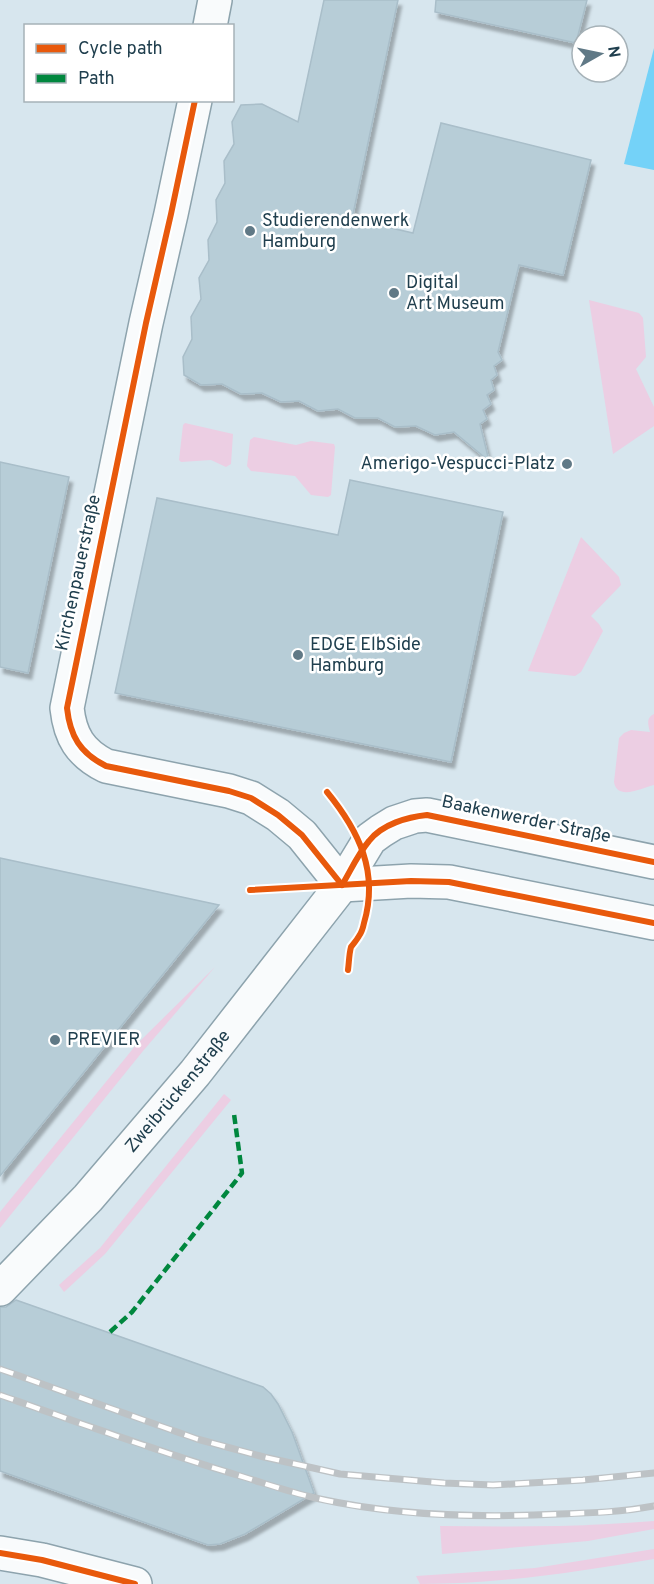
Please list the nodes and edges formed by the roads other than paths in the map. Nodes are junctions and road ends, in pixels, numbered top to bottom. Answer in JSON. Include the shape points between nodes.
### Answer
{"nodes":[{"id":1,"x":215,"y":0,"type":"edge"},
{"id":2,"x":210,"y":24,"type":"edge"},
{"id":3,"x":195,"y":102,"type":"edge"},
{"id":4,"x":654,"y":862,"type":"edge"},
{"id":5,"x":342,"y":885,"type":"junction"},
{"id":6,"x":654,"y":923,"type":"edge"},
{"id":7,"x":0,"y":1289,"type":"edge"},
{"id":8,"x":0,"y":1553,"type":"edge"},
{"id":9,"x":135,"y":1584,"type":"edge"}],
"edges":[{"from":1,"to":2,"type":"main road"},
{"from":3,"to":5,"type":"main road","name":"Kirchenpauerstraße","via":[[67,708],[69,724],[84,752],[106,766],[250,798],[302,834]]},
{"from":4,"to":5,"type":"main road","name":"Baakenwerder Straße","via":[[427,815],[394,823],[370,839]]},
{"from":5,"to":6,"type":"main road","via":[[449,882]]},
{"from":5,"to":7,"type":"main road","name":"Zweibrückenstraße","via":[[122,1160]]},
{"from":8,"to":9,"type":"main road"}]}
